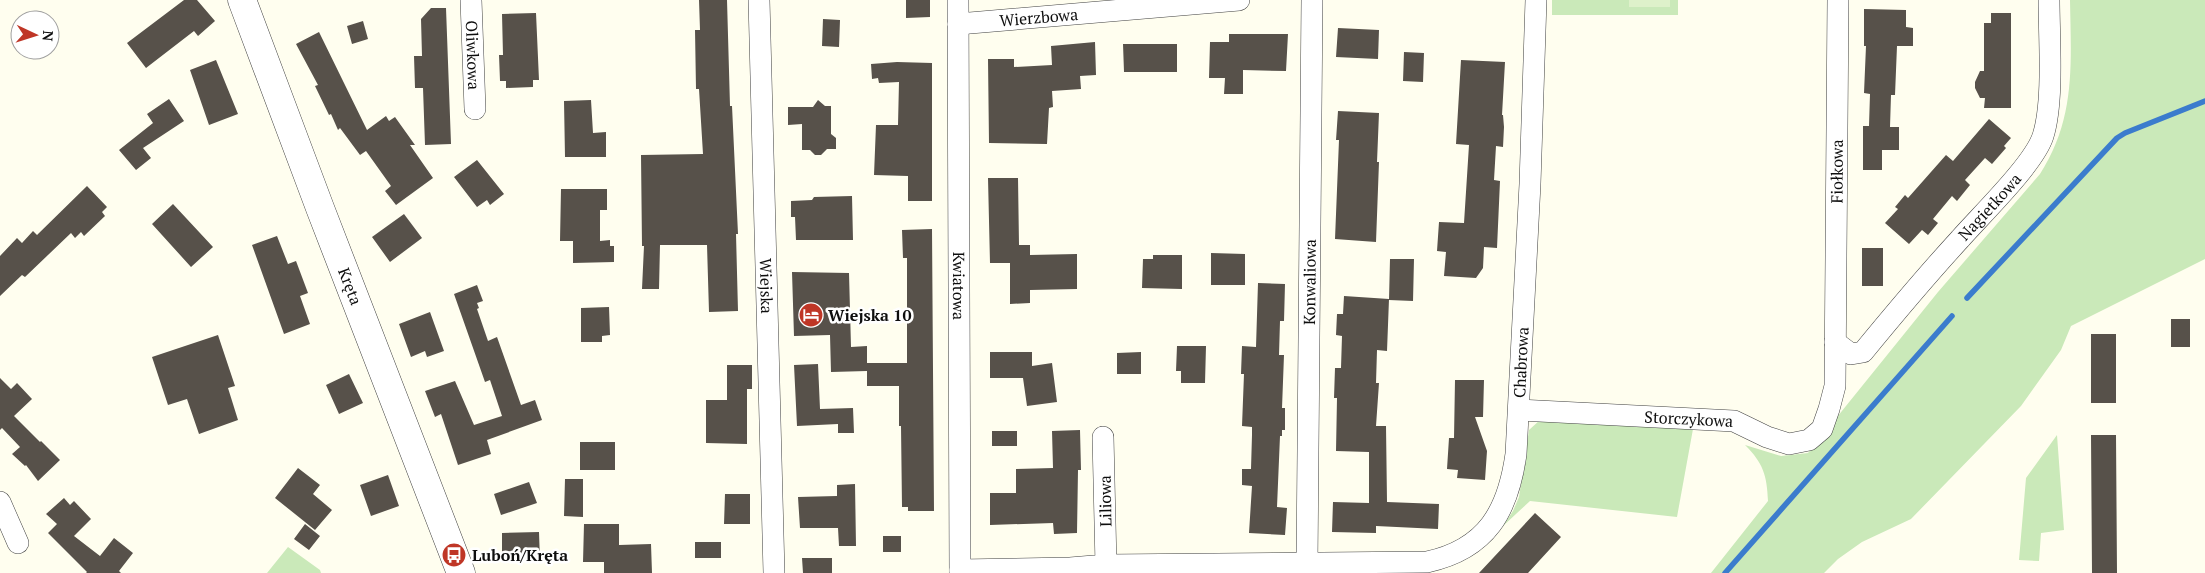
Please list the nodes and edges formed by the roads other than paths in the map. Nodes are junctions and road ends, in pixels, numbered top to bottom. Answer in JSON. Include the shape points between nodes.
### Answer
{"nodes":[{"id":1,"x":242,"y":0,"type":"edge"},
{"id":2,"x":471,"y":0,"type":"edge"},
{"id":3,"x":760,"y":0,"type":"edge"},
{"id":4,"x":958,"y":0,"type":"edge"},
{"id":5,"x":1239,"y":0,"type":"edge"},
{"id":6,"x":1312,"y":0,"type":"edge"},
{"id":7,"x":1536,"y":0,"type":"edge"},
{"id":8,"x":1838,"y":0,"type":"edge"},
{"id":9,"x":2049,"y":0,"type":"edge"},
{"id":10,"x":1148,"y":4,"type":"edge"},
{"id":11,"x":958,"y":24,"type":"junction"},
{"id":12,"x":475,"y":109,"type":"dead end"},
{"id":13,"x":1835,"y":342,"type":"junction"},
{"id":14,"x":1518,"y":410,"type":"junction"},
{"id":15,"x":1103,"y":437,"type":"dead end"},
{"id":16,"x":0,"y":502,"type":"edge"},
{"id":17,"x":18,"y":543,"type":"dead end"},
{"id":18,"x":1307,"y":564,"type":"junction"},
{"id":19,"x":1106,"y":565,"type":"junction"},
{"id":20,"x":960,"y":571,"type":"edge"},
{"id":21,"x":461,"y":573,"type":"edge"},
{"id":22,"x":774,"y":573,"type":"edge"}],
"edges":[{"from":1,"to":21,"type":"street","name":"Kręta"},
{"from":2,"to":12,"type":"street","name":"Oliwkowa"},
{"from":3,"to":22,"type":"street","name":"Wiejska"},
{"from":4,"to":11,"type":"street","name":"Kwiatowa"},
{"from":5,"to":10,"type":"street","name":"Wierzbowa"},
{"from":6,"to":18,"type":"street","name":"Konwaliowa"},
{"from":7,"to":14,"type":"street","name":"Chabrowa"},
{"from":8,"to":13,"type":"street","name":"Fiołkowa"},
{"from":9,"to":13,"type":"street","name":"Nagietkowa","via":[[2048,114],[2035,151],[1916,286],[1863,352],[1851,354]]},
{"from":10,"to":11,"type":"street","name":"Wierzbowa"},
{"from":11,"to":20,"type":"street","name":"Kwiatowa"},
{"from":13,"to":14,"type":"street","name":"Storczykowa","via":[[1835,386],[1829,409],[1822,429],[1809,440],[1789,444],[1734,421]]},
{"from":14,"to":18,"type":"street","name":"Chabrowa","via":[[1512,480],[1505,502],[1496,518],[1471,544],[1427,562]]},
{"from":15,"to":19,"type":"street","name":"Liliowa"},
{"from":16,"to":17,"type":"street"},
{"from":18,"to":19,"type":"street"},
{"from":19,"to":20,"type":"street"}]}
